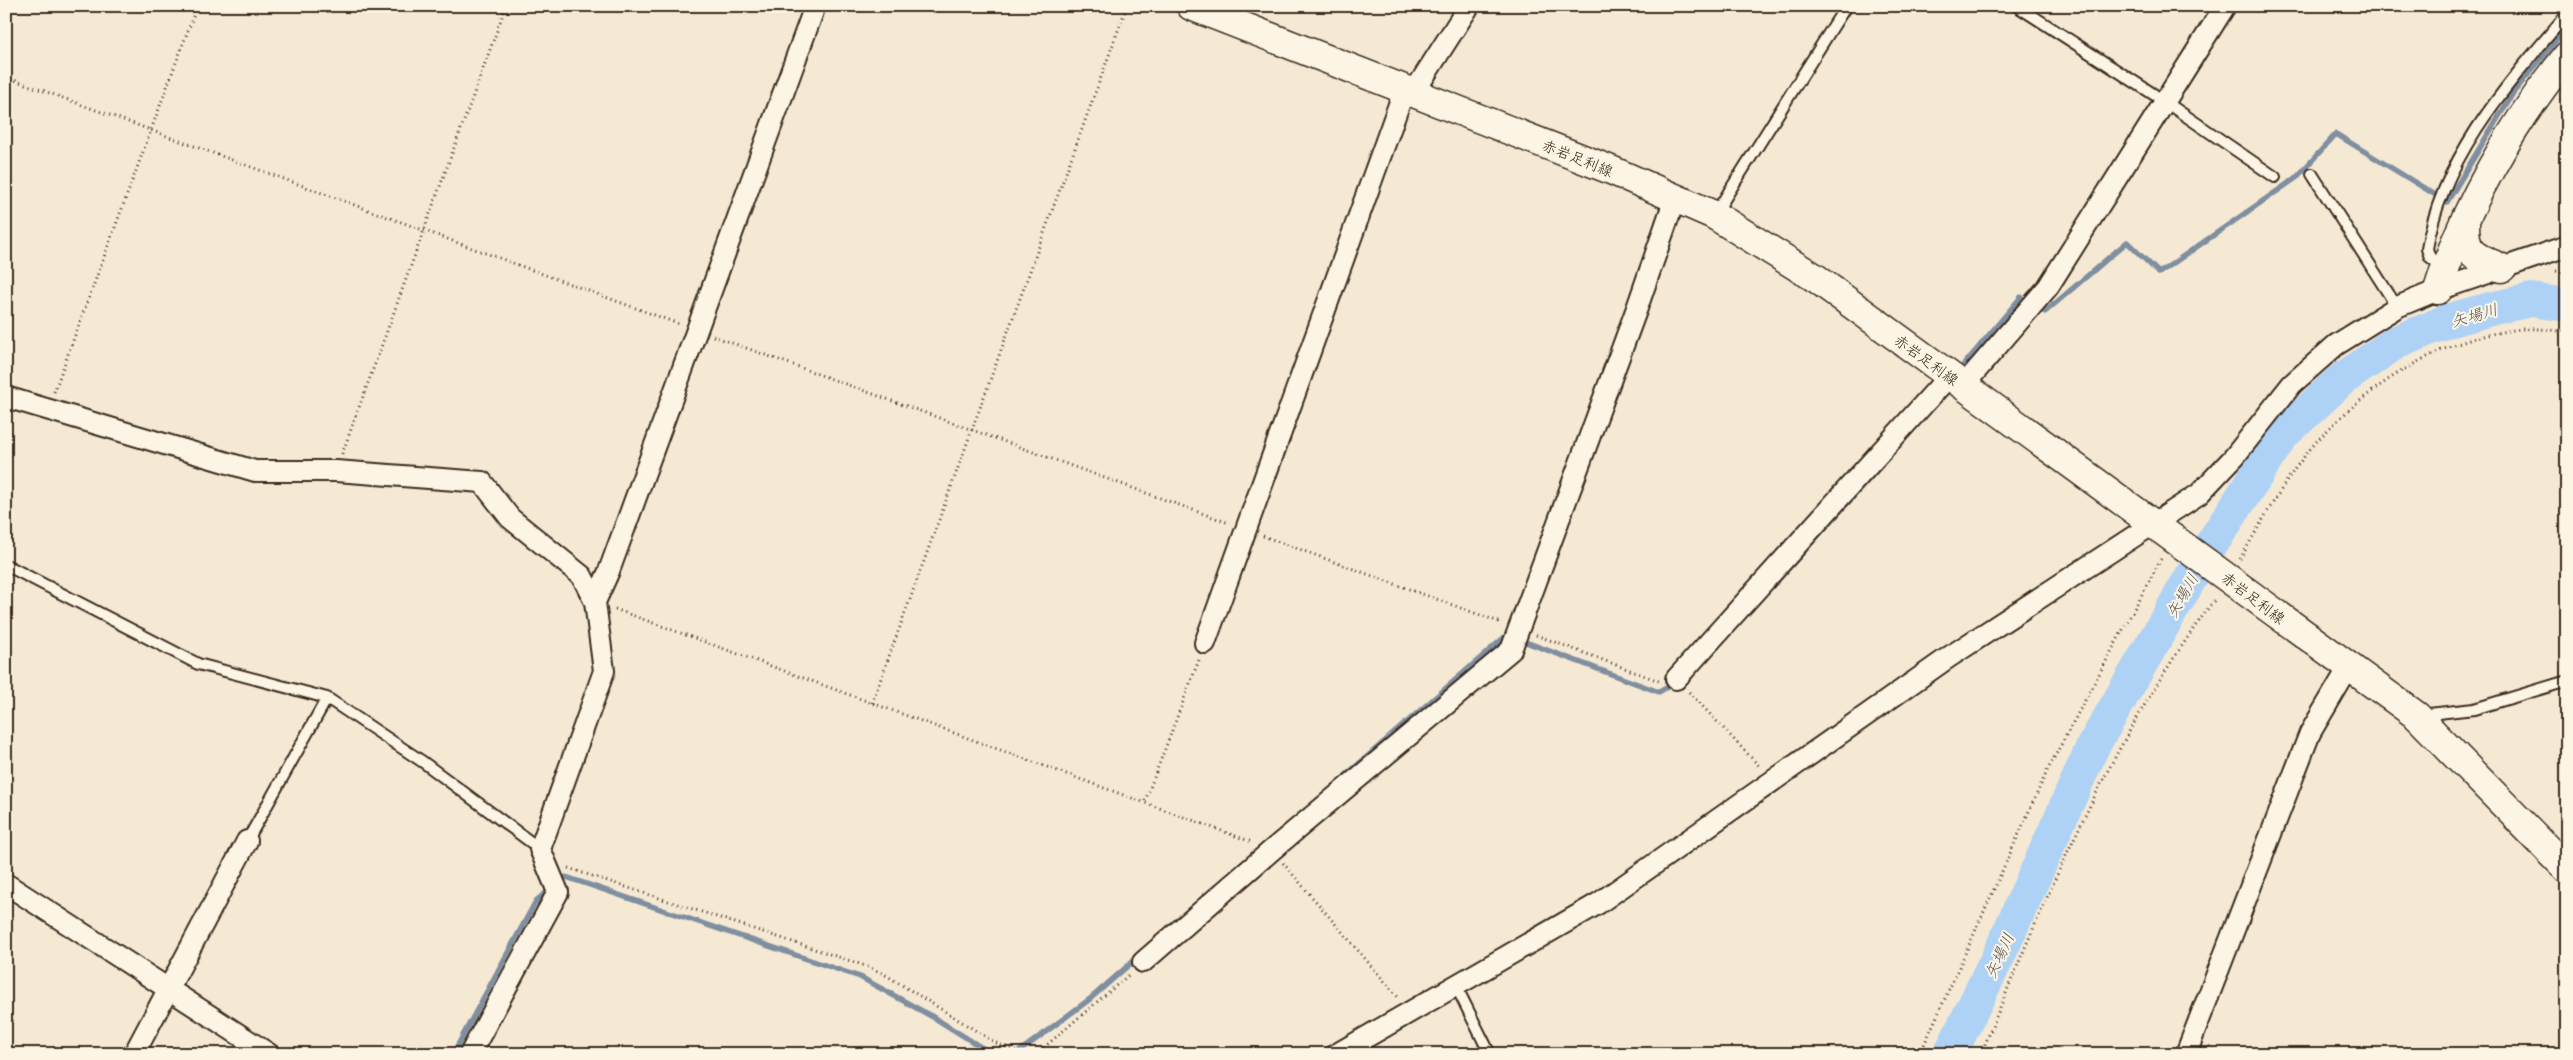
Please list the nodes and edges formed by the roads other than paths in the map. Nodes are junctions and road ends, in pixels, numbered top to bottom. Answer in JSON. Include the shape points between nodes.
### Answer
{"nodes":[{"id":1,"x":815,"y":6,"type":"edge"},
{"id":2,"x":1191,"y":6,"type":"edge"},
{"id":3,"x":1469,"y":6,"type":"edge"},
{"id":4,"x":1846,"y":6,"type":"edge"},
{"id":5,"x":2017,"y":6,"type":"edge"},
{"id":6,"x":2225,"y":6,"type":"edge"},
{"id":7,"x":2567,"y":14,"type":"edge"},
{"id":8,"x":2567,"y":56,"type":"edge"},
{"id":9,"x":1410,"y":90,"type":"junction"},
{"id":10,"x":2164,"y":101,"type":"junction"},
{"id":11,"x":2312,"y":174,"type":"dead end"},
{"id":12,"x":2275,"y":177,"type":"dead end"},
{"id":13,"x":1675,"y":198,"type":"junction"},
{"id":14,"x":1714,"y":215,"type":"junction"},
{"id":15,"x":2465,"y":223,"type":"junction"},
{"id":16,"x":2567,"y":246,"type":"edge"},
{"id":17,"x":2502,"y":268,"type":"junction"},
{"id":18,"x":2441,"y":279,"type":"junction"},
{"id":19,"x":2397,"y":307,"type":"junction"},
{"id":20,"x":1956,"y":381,"type":"junction"},
{"id":21,"x":6,"y":397,"type":"edge"},
{"id":22,"x":2152,"y":524,"type":"junction"},
{"id":23,"x":6,"y":565,"type":"edge"},
{"id":24,"x":595,"y":602,"type":"junction"},
{"id":25,"x":1205,"y":644,"type":"road end"},
{"id":26,"x":2349,"y":667,"type":"junction"},
{"id":27,"x":1676,"y":678,"type":"road end"},
{"id":28,"x":2567,"y":681,"type":"edge"},
{"id":29,"x":327,"y":698,"type":"junction"},
{"id":30,"x":2417,"y":716,"type":"junction"},
{"id":31,"x":247,"y":840,"type":"joint"},
{"id":32,"x":544,"y":855,"type":"junction"},
{"id":33,"x":2567,"y":869,"type":"edge"},
{"id":34,"x":6,"y":884,"type":"edge"},
{"id":35,"x":1143,"y":962,"type":"road end"},
{"id":36,"x":1456,"y":986,"type":"junction"},
{"id":37,"x":169,"y":989,"type":"junction"},
{"id":38,"x":134,"y":1054,"type":"edge"},
{"id":39,"x":269,"y":1054,"type":"edge"},
{"id":40,"x":470,"y":1054,"type":"edge"},
{"id":41,"x":1338,"y":1054,"type":"edge"},
{"id":42,"x":1490,"y":1054,"type":"edge"},
{"id":43,"x":2186,"y":1054,"type":"edge"}],
"edges":[{"from":1,"to":24,"type":"street"},
{"from":2,"to":9,"type":"main road","name":"赤岩足利線"},
{"from":3,"to":9,"type":"street"},
{"from":4,"to":14,"type":"lane"},
{"from":5,"to":10,"type":"lane"},
{"from":6,"to":10,"type":"street"},
{"from":7,"to":18,"type":"lane","via":[[2508,85],[2445,183],[2427,249]]},
{"from":8,"to":15,"type":"main road","via":[[2544,84],[2515,130]]},
{"from":9,"to":13,"type":"main road","name":"赤岩足利線"},
{"from":9,"to":25,"type":"street"},
{"from":10,"to":12,"type":"lane"},
{"from":10,"to":20,"type":"street","via":[[2048,287]]},
{"from":11,"to":19,"type":"lane"},
{"from":13,"to":14,"type":"main road","name":"赤岩足利線"},
{"from":13,"to":35,"type":"street","via":[[1511,650]]},
{"from":14,"to":20,"type":"main road","name":"赤岩足利線","via":[[1817,278]]},
{"from":15,"to":17,"type":"main road","via":[[2467,248],[2471,253]]},
{"from":15,"to":18,"type":"main road"},
{"from":16,"to":17,"type":"street"},
{"from":17,"to":18,"type":"street"},
{"from":18,"to":19,"type":"street"},
{"from":19,"to":22,"type":"street","via":[[2336,345],[2311,365],[2217,477],[2199,494]]},
{"from":20,"to":22,"type":"main road","name":"赤岩足利線"},
{"from":20,"to":27,"type":"street"},
{"from":21,"to":24,"type":"street","via":[[255,471],[336,471],[482,482],[510,518],[582,576]]},
{"from":22,"to":26,"type":"main road","name":"赤岩足利線","via":[[2171,548],[2226,577]]},
{"from":22,"to":36,"type":"street","via":[[1949,657],[1599,903]]},
{"from":23,"to":29,"type":"lane","via":[[198,664]]},
{"from":24,"to":32,"type":"street","via":[[604,671]]},
{"from":26,"to":30,"type":"main road","name":"赤岩足利線"},
{"from":26,"to":43,"type":"street","via":[[2310,733]]},
{"from":28,"to":30,"type":"lane","via":[[2474,710]]},
{"from":29,"to":31,"type":"lane"},
{"from":29,"to":32,"type":"lane","via":[[423,762]]},
{"from":30,"to":33,"type":"main road","name":"赤岩足利線"},
{"from":31,"to":37,"type":"street"},
{"from":32,"to":40,"type":"street","via":[[558,892]]},
{"from":34,"to":37,"type":"street"},
{"from":36,"to":41,"type":"street"},
{"from":36,"to":42,"type":"lane"},
{"from":37,"to":38,"type":"street"},
{"from":37,"to":39,"type":"street"}]}
